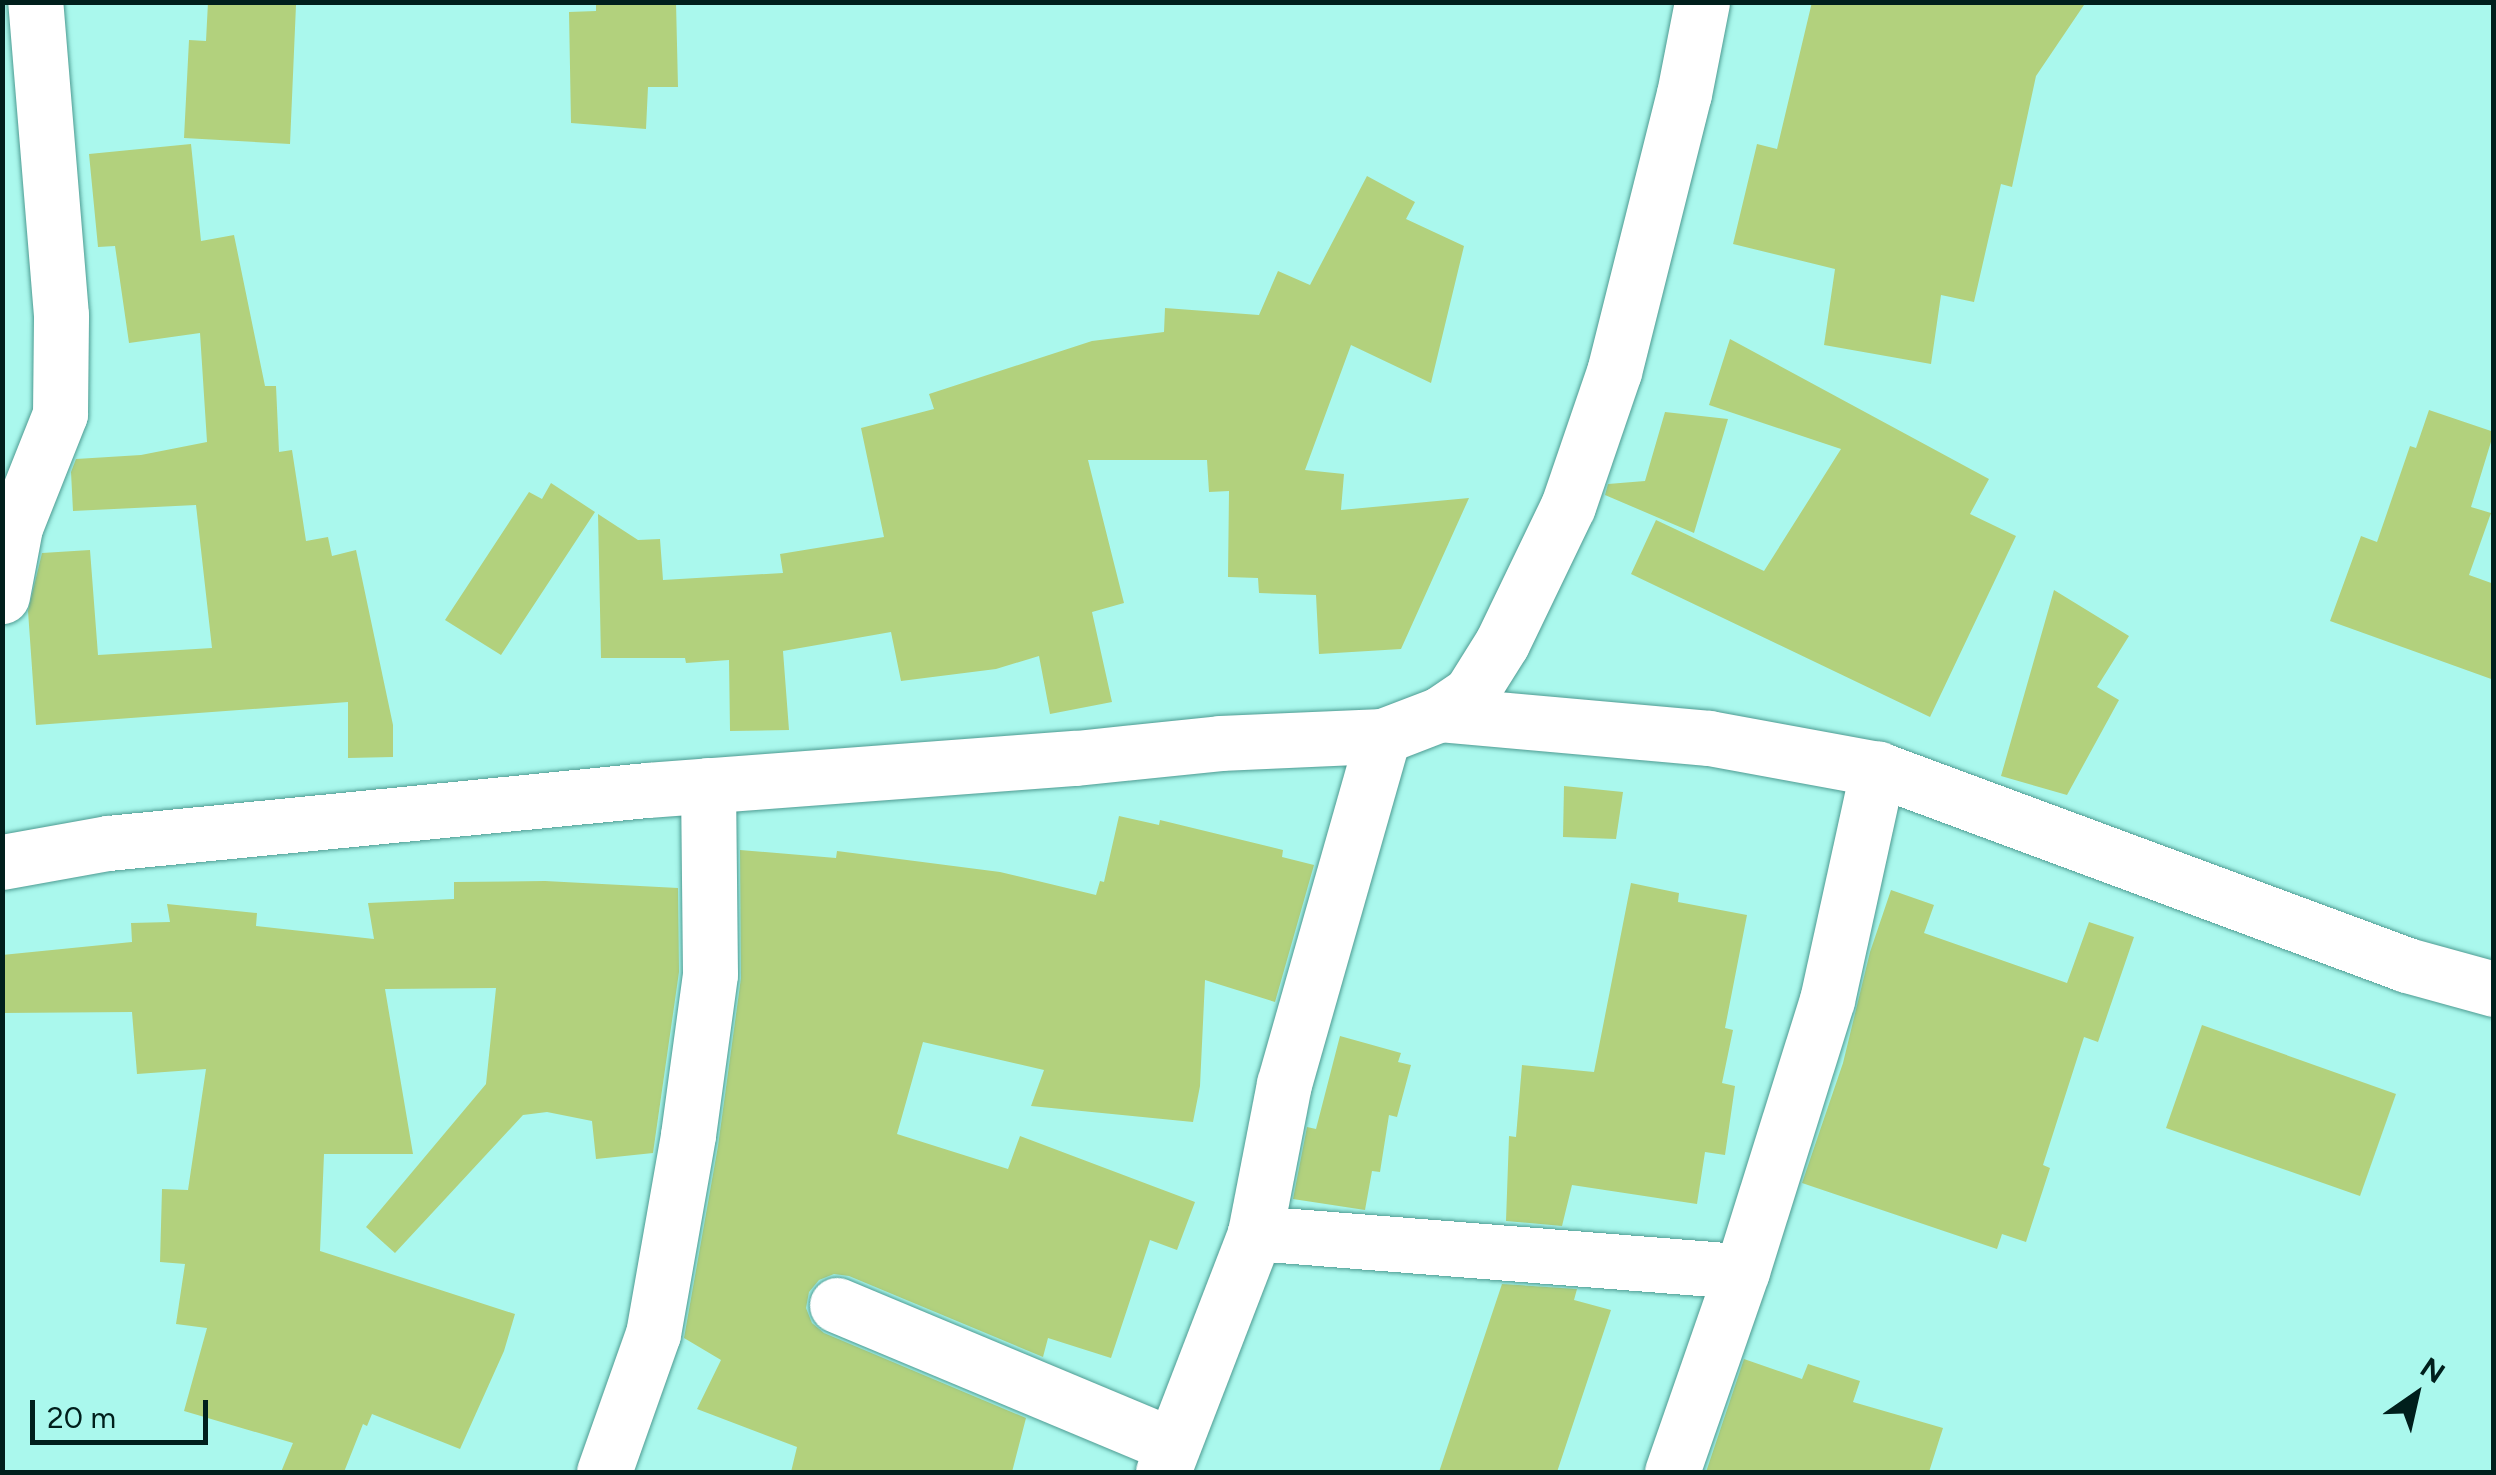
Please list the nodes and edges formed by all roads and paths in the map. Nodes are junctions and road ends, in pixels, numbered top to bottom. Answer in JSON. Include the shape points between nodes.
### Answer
{"nodes":[{"id":1,"x":1702,"y":2,"type":"edge"},
{"id":2,"x":24,"y":5,"type":"edge"},
{"id":3,"x":2,"y":596,"type":"edge"},
{"id":4,"x":1440,"y":714,"type":"junction"},
{"id":5,"x":1384,"y":736,"type":"junction"},
{"id":6,"x":1878,"y":769,"type":"junction"},
{"id":7,"x":708,"y":785,"type":"junction"},
{"id":8,"x":2,"y":862,"type":"edge"},
{"id":9,"x":2494,"y":989,"type":"edge"},
{"id":10,"x":1254,"y":1233,"type":"junction"},
{"id":11,"x":1742,"y":1272,"type":"junction"},
{"id":12,"x":838,"y":1306,"type":"dead end"},
{"id":13,"x":1167,"y":1459,"type":"edge"},
{"id":14,"x":604,"y":1472,"type":"edge"},
{"id":15,"x":1672,"y":1472,"type":"edge"}],
"edges":[{"from":1,"to":4,"type":"street","via":[[1614,372],[1568,506],[1502,642],[1470,694]]},
{"from":2,"to":3,"type":"street","via":[[58,267],[60,414],[15,527]]},
{"from":4,"to":5,"type":"street"},
{"from":4,"to":6,"type":"street","via":[[1709,738]]},
{"from":5,"to":7,"type":"street"},
{"from":5,"to":10,"type":"street","via":[[1284,1084]]},
{"from":6,"to":9,"type":"street","via":[[2408,965]]},
{"from":6,"to":11,"type":"street","via":[[1841,952]]},
{"from":7,"to":8,"type":"street","via":[[108,843]]},
{"from":7,"to":14,"type":"street","via":[[710,974],[688,1136],[652,1334]]},
{"from":10,"to":11,"type":"street"},
{"from":10,"to":13,"type":"street"},
{"from":11,"to":15,"type":"street"},
{"from":12,"to":13,"type":"street"}]}
